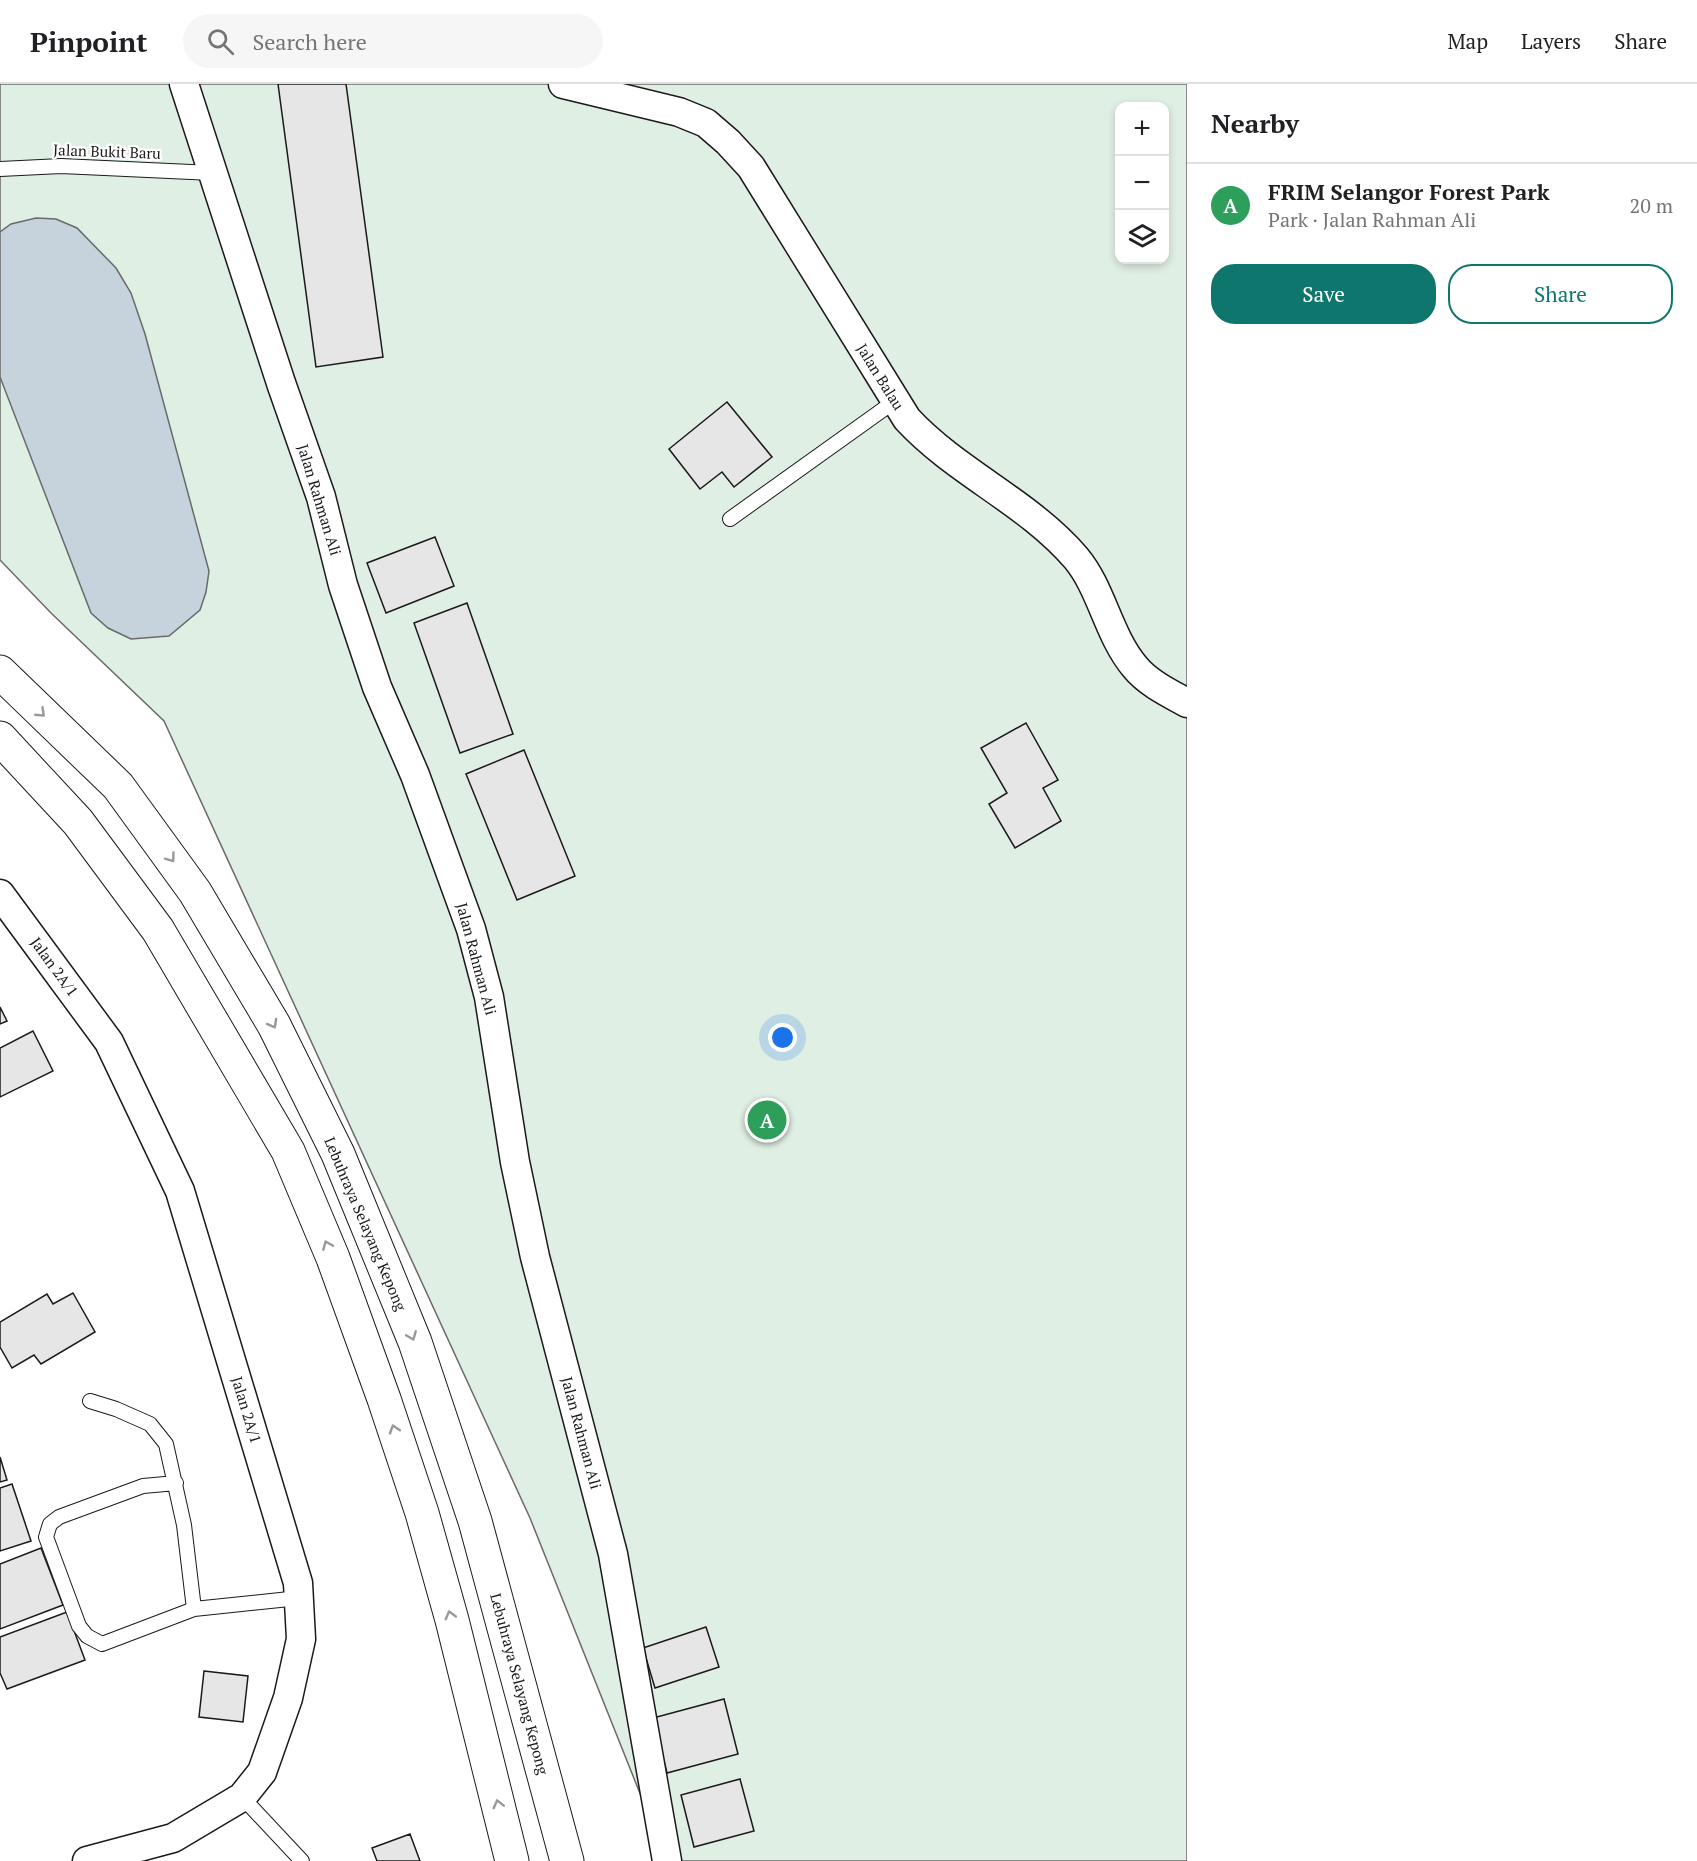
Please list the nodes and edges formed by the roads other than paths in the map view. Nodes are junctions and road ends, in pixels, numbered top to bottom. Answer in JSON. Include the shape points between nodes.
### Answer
{"nodes":[{"id":1,"x":184,"y":84,"type":"edge"},
{"id":2,"x":563,"y":84,"type":"edge"},
{"id":3,"x":0,"y":169,"type":"edge"},
{"id":4,"x":213,"y":173,"type":"junction"},
{"id":5,"x":895,"y":401,"type":"junction"},
{"id":6,"x":730,"y":519,"type":"dead end"},
{"id":7,"x":0,"y":672,"type":"edge"},
{"id":8,"x":1187,"y":703,"type":"edge"},
{"id":9,"x":0,"y":738,"type":"edge"},
{"id":10,"x":0,"y":894,"type":"edge"},
{"id":11,"x":90,"y":1401,"type":"dead end"},
{"id":12,"x":176,"y":1483,"type":"junction"},
{"id":13,"x":299,"y":1598,"type":"junction"},
{"id":14,"x":194,"y":1609,"type":"junction"},
{"id":15,"x":242,"y":1797,"type":"junction"},
{"id":16,"x":87,"y":1861,"type":"edge"},
{"id":17,"x":302,"y":1861,"type":"edge"},
{"id":18,"x":512,"y":1861,"type":"edge"},
{"id":19,"x":567,"y":1861,"type":"edge"},
{"id":20,"x":667,"y":1861,"type":"edge"}],
"edges":[{"from":1,"to":4,"type":"street","name":"Jalan Rahman Ali"},
{"from":2,"to":5,"type":"street","name":"Jalan Balau","via":[[679,112],[706,123],[728,142],[751,167]]},
{"from":3,"to":4,"type":"lane","name":"Jalan Bukit Baru","via":[[61,166]]},
{"from":4,"to":20,"type":"street","name":"Jalan Rahman Ali","via":[[321,497],[342,585],[471,929],[489,997],[515,1162],[535,1257],[613,1554]]},
{"from":5,"to":6,"type":"lane"},
{"from":5,"to":8,"type":"street","name":"Jalan Balau","via":[[925,439],[1053,534],[1078,560],[1115,636],[1135,667]]},
{"from":7,"to":19,"type":"main road","name":"Lebuhraya Selayang Kepong","one_way":true,"via":[[118,786],[195,892],[274,1024],[338,1154],[415,1342],[475,1521]]},
{"from":18,"to":9,"type":"main road","one_way":true,"via":[[422,1513],[333,1258],[288,1151],[158,930],[78,822]]},
{"from":10,"to":13,"type":"street","name":"Jalan 2A/1","via":[[109,1042],[180,1191],[298,1582]]},
{"from":11,"to":12,"type":"lane","via":[[150,1424],[166,1444]]},
{"from":12,"to":14,"type":"lane"},
{"from":12,"to":14,"type":"lane","via":[[143,1486],[59,1517],[50,1524],[46,1537],[79,1626],[102,1644]]},
{"from":13,"to":14,"type":"lane"},
{"from":13,"to":15,"type":"street","name":"Jalan 2A/1","via":[[302,1639],[288,1698],[262,1772]]},
{"from":15,"to":16,"type":"street","name":"Jalan 2A/1","via":[[173,1838]]},
{"from":15,"to":17,"type":"lane"}]}
